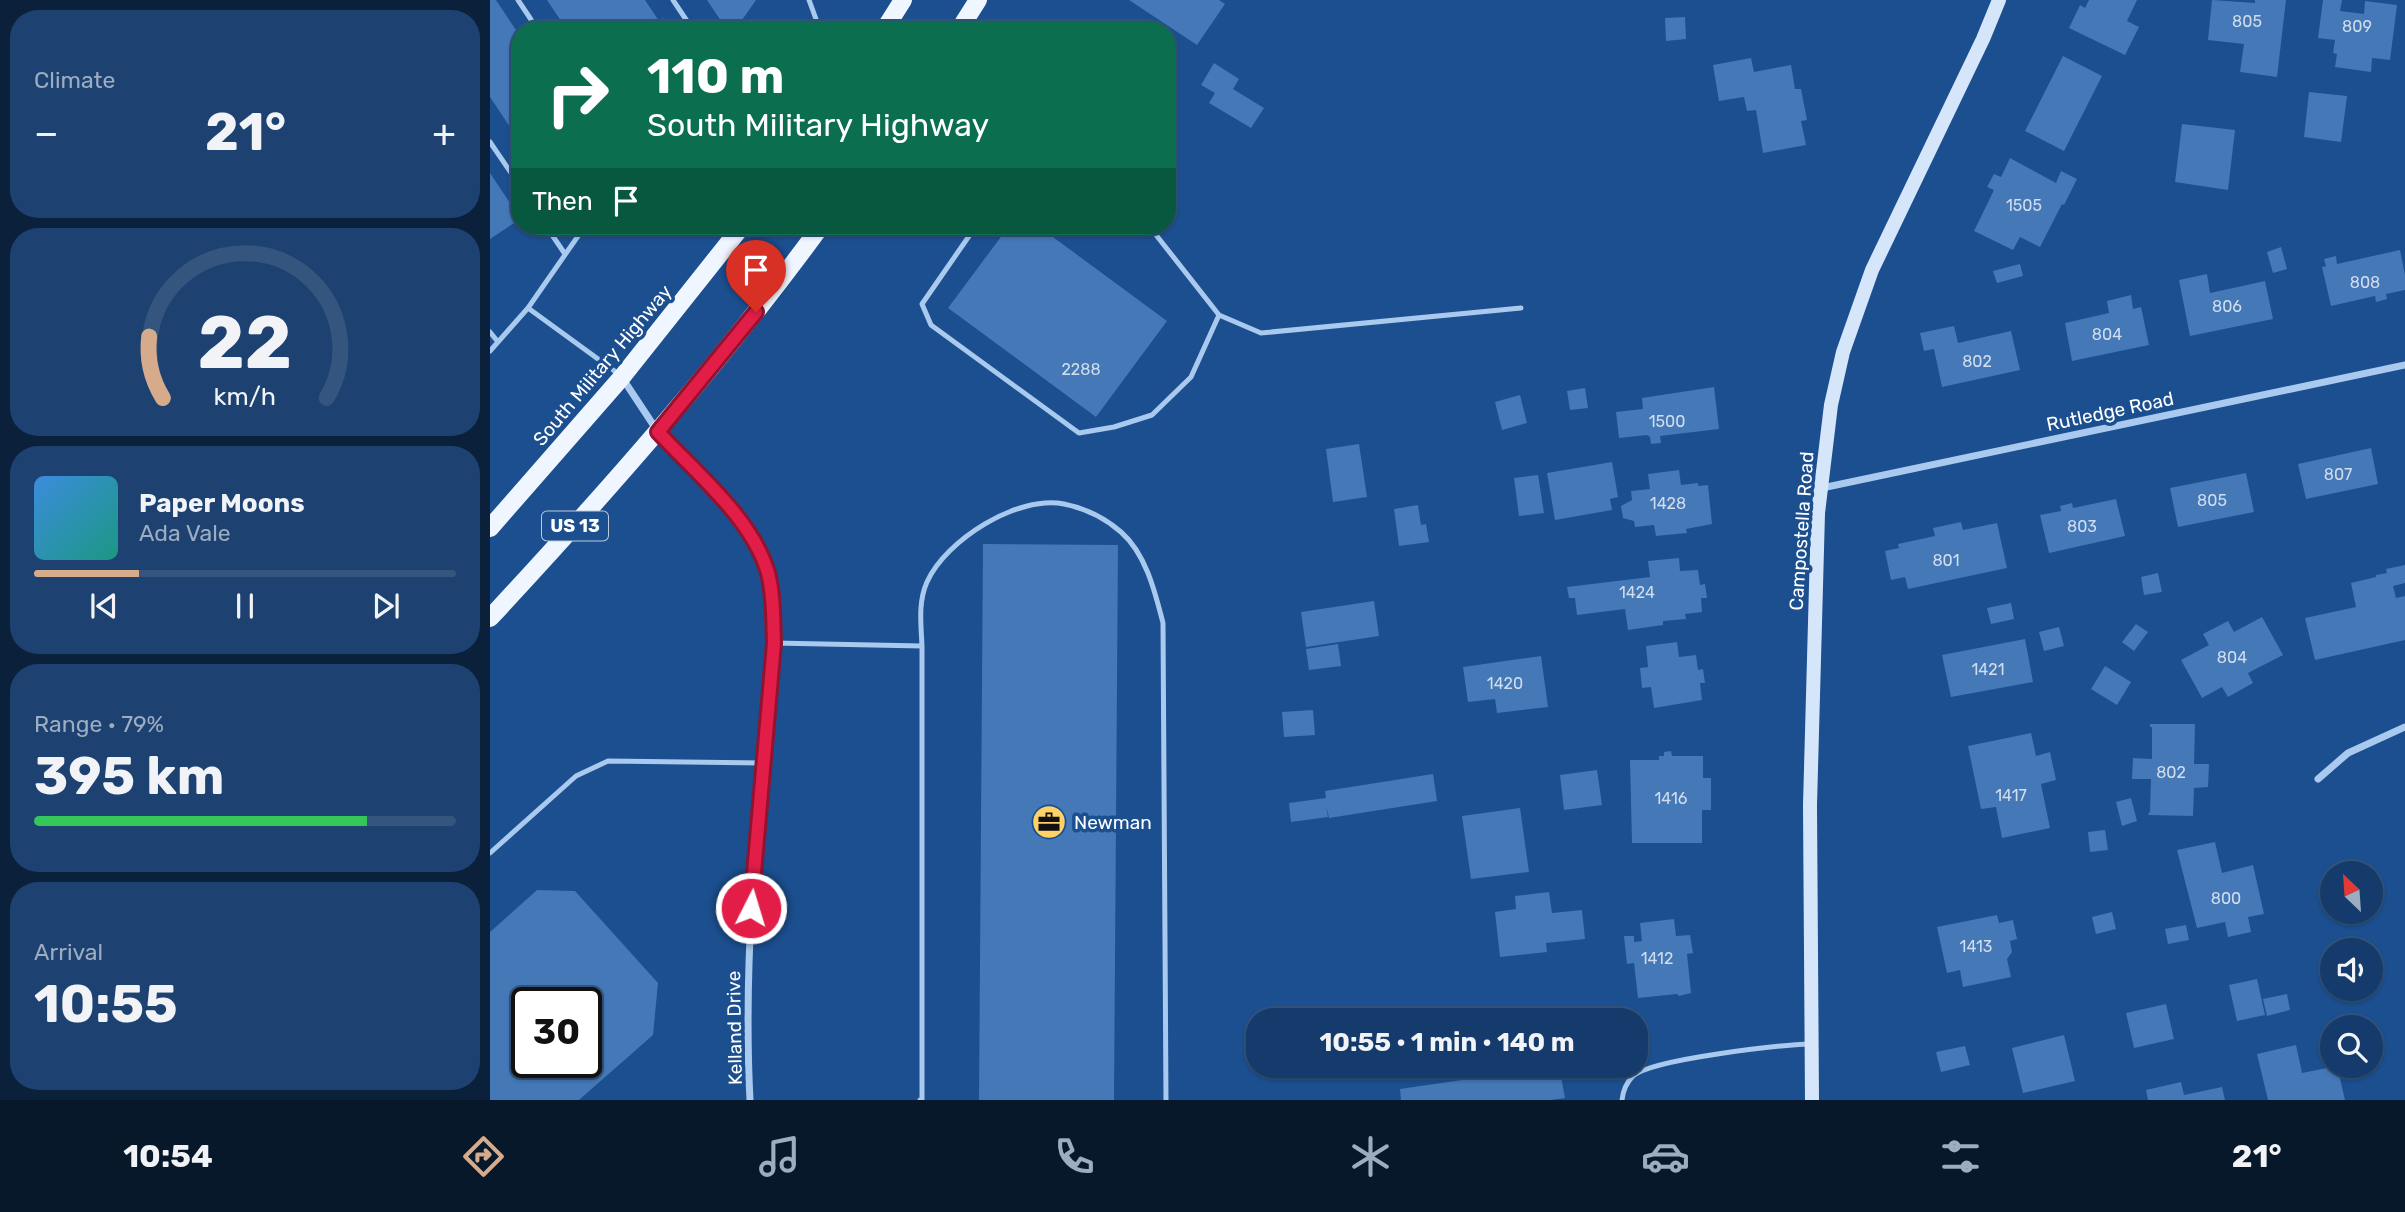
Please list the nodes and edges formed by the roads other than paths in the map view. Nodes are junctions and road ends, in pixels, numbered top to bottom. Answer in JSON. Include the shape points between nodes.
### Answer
{"nodes":[{"id":1,"x":518,"y":0,"type":"edge"},
{"id":2,"x":673,"y":0,"type":"edge"},
{"id":3,"x":809,"y":0,"type":"edge"},
{"id":4,"x":903,"y":0,"type":"edge"},
{"id":5,"x":978,"y":0,"type":"edge"},
{"id":6,"x":1999,"y":0,"type":"edge"},
{"id":7,"x":532,"y":21,"type":"edge"},
{"id":8,"x":687,"y":21,"type":"edge"},
{"id":9,"x":817,"y":21,"type":"edge"},
{"id":10,"x":890,"y":21,"type":"edge"},
{"id":11,"x":965,"y":21,"type":"edge"},
{"id":12,"x":490,"y":142,"type":"edge"},
{"id":13,"x":511,"y":174,"type":"edge"},
{"id":14,"x":552,"y":235,"type":"edge"},
{"id":15,"x":579,"y":235,"type":"edge"},
{"id":16,"x":736,"y":235,"type":"edge"},
{"id":17,"x":814,"y":235,"type":"edge"},
{"id":18,"x":970,"y":235,"type":"edge"},
{"id":19,"x":1156,"y":235,"type":"edge"},
{"id":20,"x":565,"y":254,"type":"junction"},
{"id":21,"x":528,"y":308,"type":"junction"},
{"id":22,"x":1521,"y":308,"type":"dead end"},
{"id":23,"x":1219,"y":315,"type":"junction"},
{"id":24,"x":490,"y":332,"type":"edge"},
{"id":25,"x":498,"y":342,"type":"junction"},
{"id":26,"x":490,"y":351,"type":"edge"},
{"id":27,"x":2405,"y":365,"type":"edge"},
{"id":28,"x":622,"y":377,"type":"junction"},
{"id":29,"x":658,"y":432,"type":"junction"},
{"id":30,"x":1821,"y":488,"type":"junction"},
{"id":31,"x":490,"y":528,"type":"edge"},
{"id":32,"x":490,"y":618,"type":"edge"},
{"id":33,"x":774,"y":643,"type":"junction"},
{"id":34,"x":922,"y":646,"type":"junction"},
{"id":35,"x":2405,"y":727,"type":"edge"},
{"id":36,"x":763,"y":763,"type":"junction"},
{"id":37,"x":2318,"y":779,"type":"dead end"},
{"id":38,"x":490,"y":852,"type":"edge"},
{"id":39,"x":1811,"y":1044,"type":"junction"},
{"id":40,"x":751,"y":1100,"type":"edge"},
{"id":41,"x":922,"y":1100,"type":"edge"},
{"id":42,"x":1166,"y":1100,"type":"edge"},
{"id":43,"x":1622,"y":1100,"type":"edge"},
{"id":44,"x":1812,"y":1100,"type":"edge"}],
"edges":[{"from":1,"to":7,"type":"lane"},
{"from":2,"to":8,"type":"lane"},
{"from":3,"to":9,"type":"lane"},
{"from":4,"to":10,"type":"main road"},
{"from":5,"to":11,"type":"main road"},
{"from":6,"to":30,"type":"main road","name":"Campostella Road","via":[[1872,270],[1843,352]]},
{"from":12,"to":13,"type":"lane"},
{"from":14,"to":20,"type":"lane"},
{"from":15,"to":20,"type":"lane"},
{"from":16,"to":28,"type":"main road","name":"South Military Highway","number":"US 13"},
{"from":17,"to":29,"type":"main road","number":"US 13"},
{"from":18,"to":23,"type":"lane","via":[[922,304],[931,325],[1079,433],[1152,415],[1191,377]]},
{"from":19,"to":23,"type":"lane"},
{"from":20,"to":21,"type":"lane"},
{"from":21,"to":25,"type":"lane"},
{"from":21,"to":28,"type":"lane"},
{"from":22,"to":23,"type":"lane","via":[[1261,333]]},
{"from":24,"to":25,"type":"lane"},
{"from":25,"to":26,"type":"lane"},
{"from":27,"to":30,"type":"street","name":"Rutledge Road"},
{"from":28,"to":29,"type":"street","name":"Kelland Drive"},
{"from":28,"to":31,"type":"main road","name":"South Military Highway","number":"US 13"},
{"from":29,"to":32,"type":"main road","number":"US 13"},
{"from":29,"to":33,"type":"street","name":"Kelland Drive","via":[[750,533],[768,575]]},
{"from":30,"to":39,"type":"main road","name":"Campostella Road","via":[[1810,805]]},
{"from":33,"to":34,"type":"lane"},
{"from":33,"to":36,"type":"street","name":"Kelland Drive"},
{"from":34,"to":41,"type":"lane"},
{"from":34,"to":42,"type":"lane","via":[[921,603],[928,581],[953,546],[986,522],[1029,506],[1062,503],[1092,512],[1121,532],[1136,551],[1154,589],[1163,623]]},
{"from":35,"to":37,"type":"street","via":[[2348,753]]},
{"from":36,"to":38,"type":"lane","via":[[608,761],[576,776]]},
{"from":36,"to":40,"type":"street","name":"Kelland Drive","via":[[749,932]]},
{"from":39,"to":43,"type":"lane","via":[[1765,1046],[1662,1065],[1634,1074]]},
{"from":39,"to":44,"type":"main road","name":"Campostella Road"}]}
